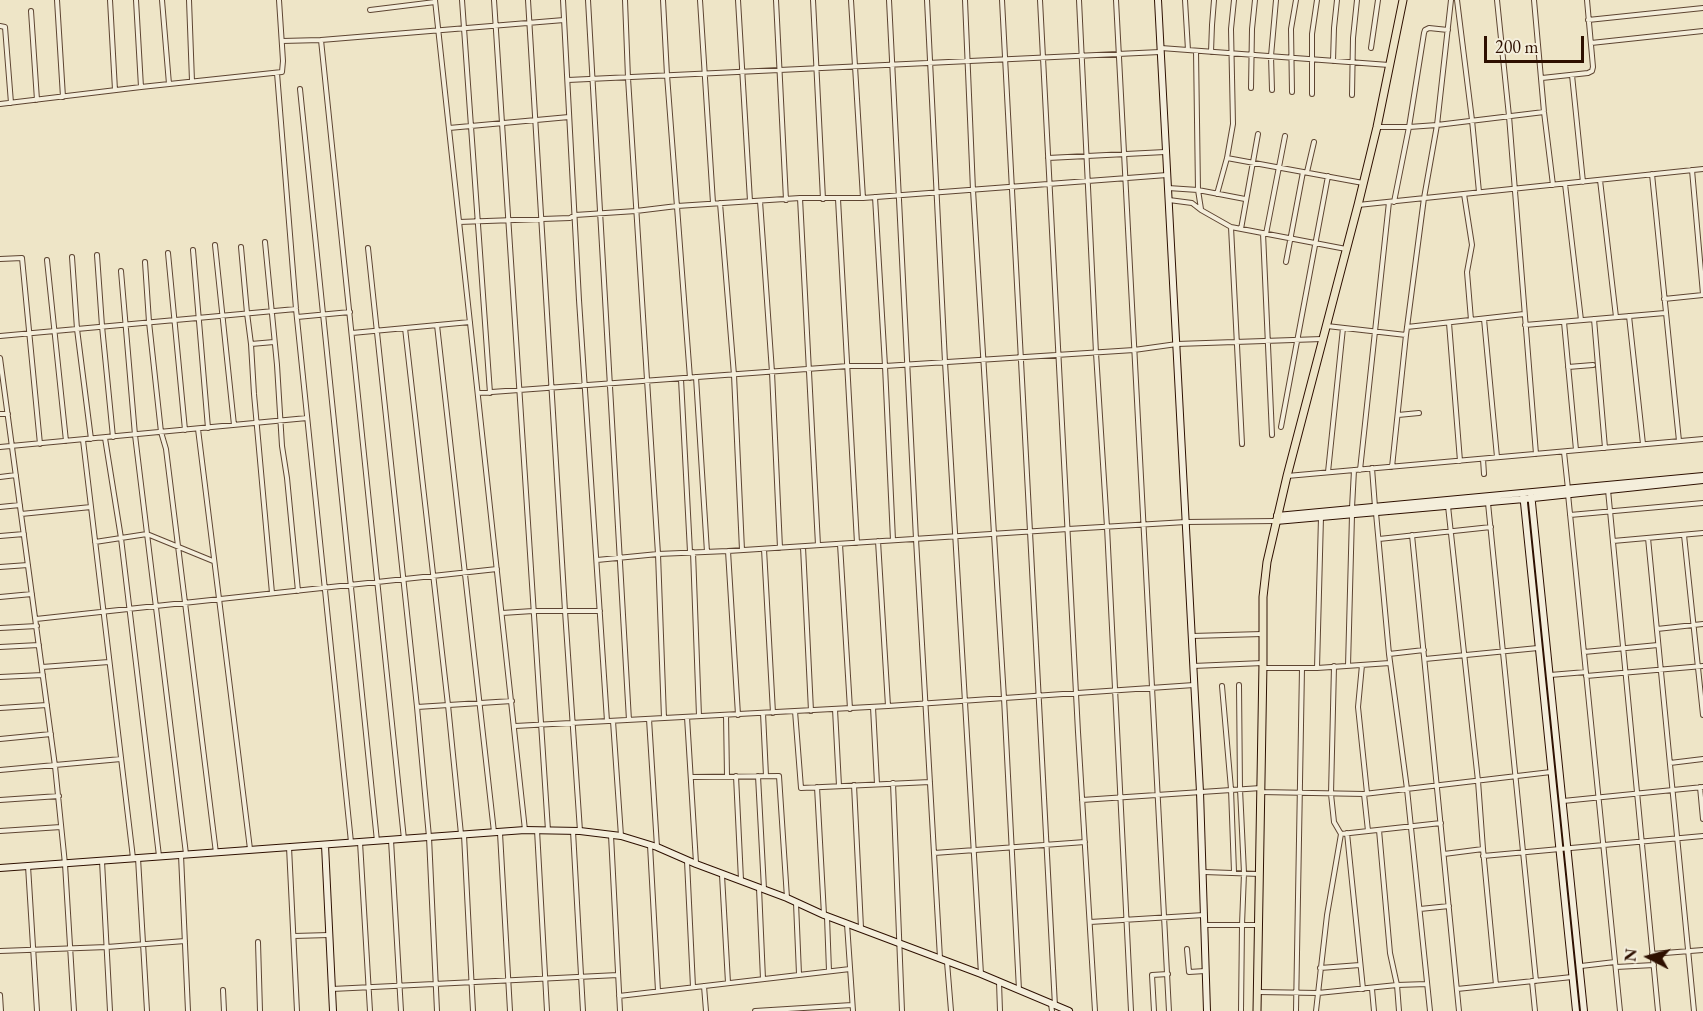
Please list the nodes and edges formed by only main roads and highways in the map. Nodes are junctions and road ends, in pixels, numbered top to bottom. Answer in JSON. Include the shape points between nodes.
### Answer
{"nodes":[{"id":1,"x":1403,"y":0,"type":"edge"},
{"id":2,"x":1257,"y":1011,"type":"edge"}],
"edges":[{"from":1,"to":2,"type":"main road","via":[[1364,183],[1267,562],[1263,597]]}]}
